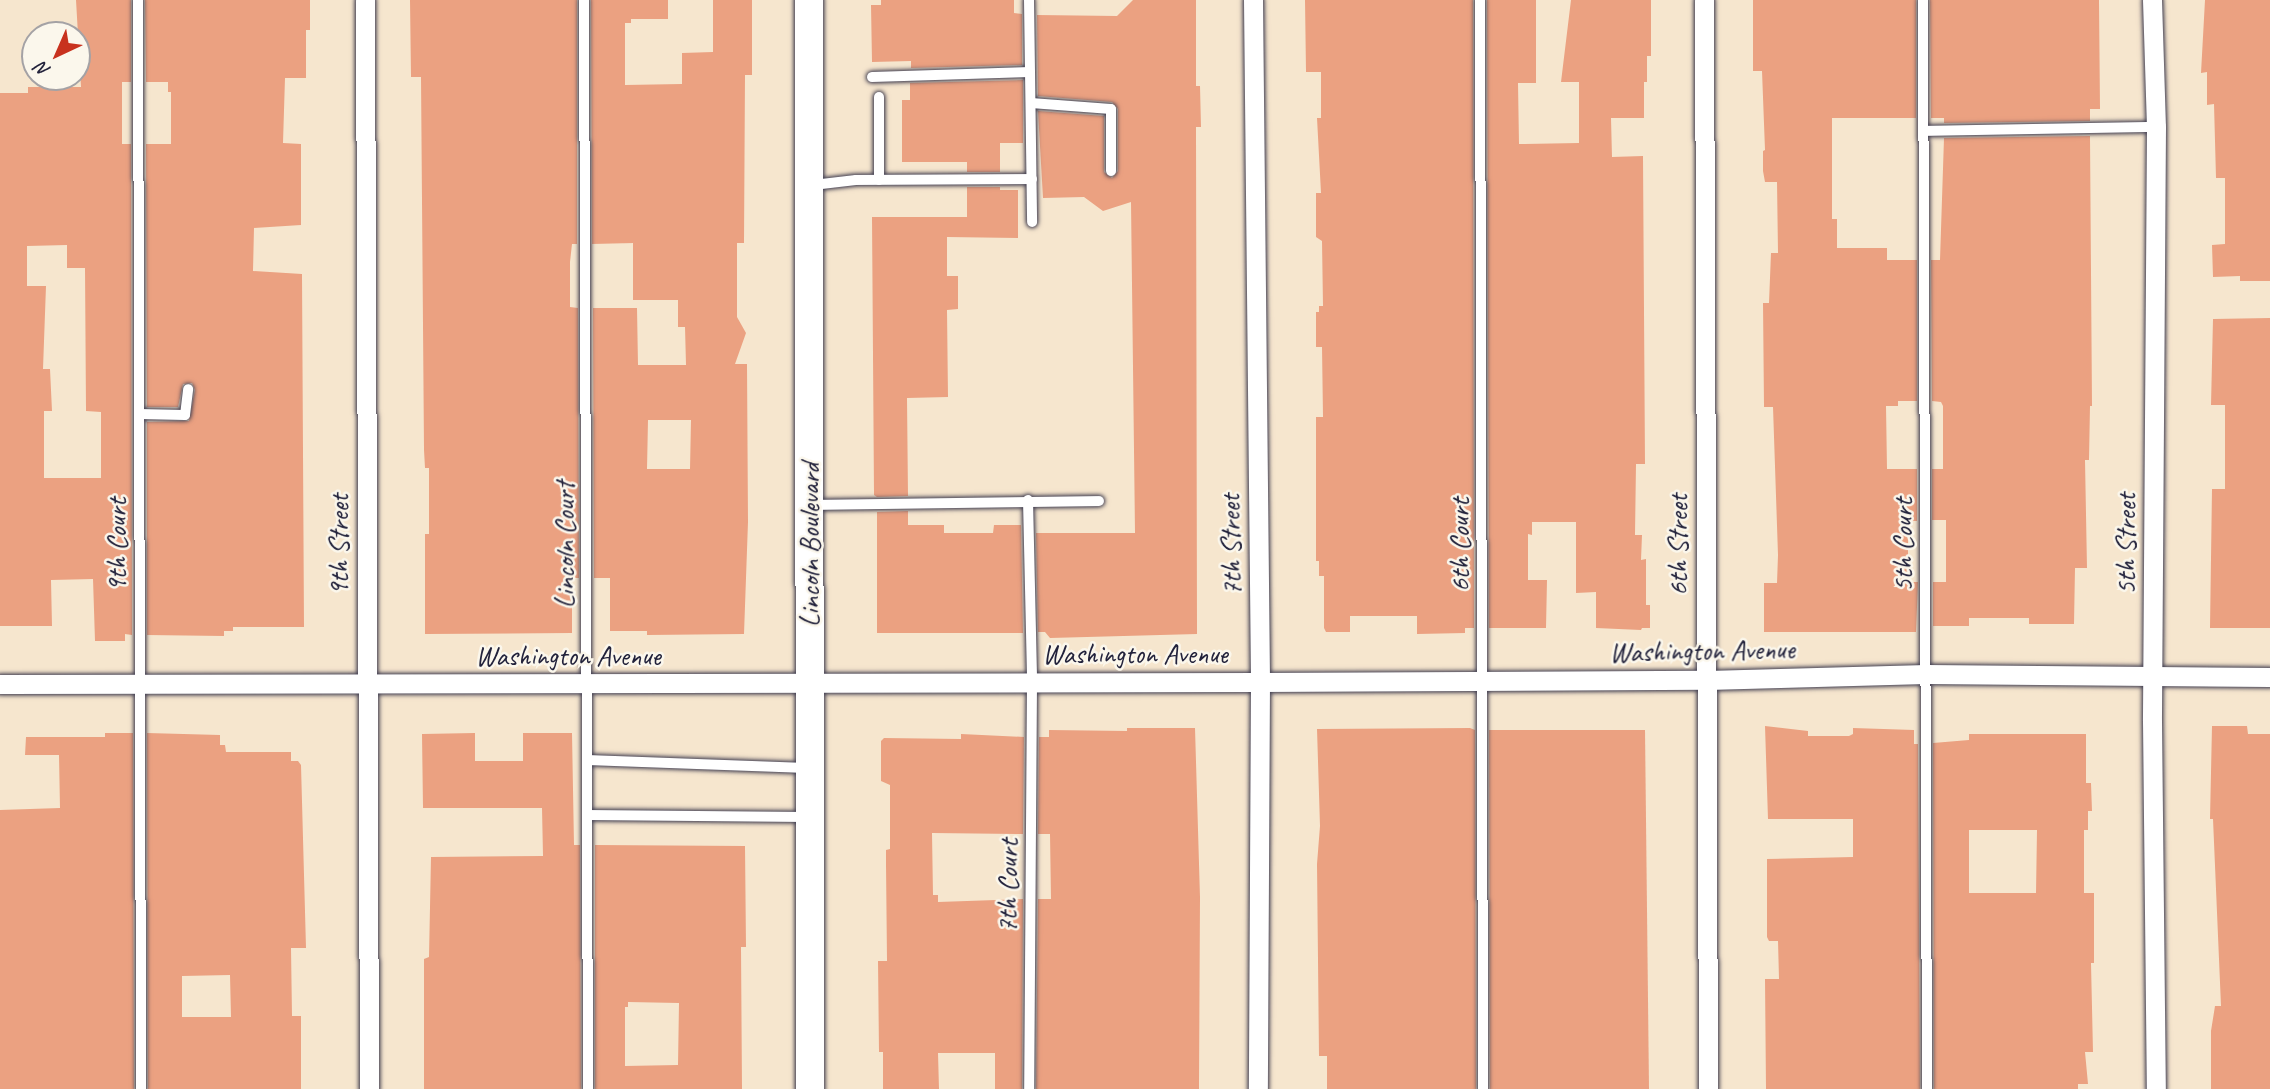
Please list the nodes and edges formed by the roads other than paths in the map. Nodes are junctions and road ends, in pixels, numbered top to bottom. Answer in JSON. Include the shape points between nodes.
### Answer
{"nodes":[{"id":1,"x":138,"y":0,"type":"edge"},
{"id":2,"x":365,"y":0,"type":"edge"},
{"id":3,"x":584,"y":0,"type":"edge"},
{"id":4,"x":809,"y":0,"type":"edge"},
{"id":5,"x":1029,"y":0,"type":"edge"},
{"id":6,"x":1253,"y":0,"type":"edge"},
{"id":7,"x":1480,"y":0,"type":"edge"},
{"id":8,"x":1704,"y":0,"type":"edge"},
{"id":9,"x":1923,"y":0,"type":"edge"},
{"id":10,"x":2152,"y":0,"type":"edge"},
{"id":11,"x":1030,"y":72,"type":"junction"},
{"id":12,"x":872,"y":77,"type":"dead end"},
{"id":13,"x":879,"y":97,"type":"dead end"},
{"id":14,"x":1031,"y":103,"type":"junction"},
{"id":15,"x":2156,"y":127,"type":"junction"},
{"id":16,"x":1924,"y":131,"type":"junction"},
{"id":17,"x":1111,"y":170,"type":"dead end"},
{"id":18,"x":1032,"y":179,"type":"junction"},
{"id":19,"x":879,"y":180,"type":"junction"},
{"id":20,"x":809,"y":185,"type":"junction"},
{"id":21,"x":1032,"y":222,"type":"dead end"},
{"id":22,"x":188,"y":388,"type":"dead end"},
{"id":23,"x":139,"y":414,"type":"junction"},
{"id":24,"x":1028,"y":500,"type":"junction"},
{"id":25,"x":1099,"y":501,"type":"dead end"},
{"id":26,"x":809,"y":505,"type":"junction"},
{"id":27,"x":1926,"y":674,"type":"junction"},
{"id":28,"x":2152,"y":677,"type":"junction"},
{"id":29,"x":2270,"y":677,"type":"edge"},
{"id":30,"x":1707,"y":680,"type":"junction"},
{"id":31,"x":1484,"y":681,"type":"junction"},
{"id":32,"x":588,"y":682,"type":"junction"},
{"id":33,"x":1032,"y":682,"type":"junction"},
{"id":34,"x":1260,"y":682,"type":"junction"},
{"id":35,"x":0,"y":684,"type":"edge"},
{"id":36,"x":810,"y":684,"type":"junction"},
{"id":37,"x":140,"y":686,"type":"junction"},
{"id":38,"x":368,"y":686,"type":"junction"},
{"id":39,"x":586,"y":760,"type":"junction"},
{"id":40,"x":811,"y":768,"type":"junction"},
{"id":41,"x":587,"y":815,"type":"junction"},
{"id":42,"x":810,"y":817,"type":"junction"},
{"id":43,"x":141,"y":1089,"type":"edge"},
{"id":44,"x":369,"y":1089,"type":"edge"},
{"id":45,"x":588,"y":1089,"type":"edge"},
{"id":46,"x":810,"y":1089,"type":"edge"},
{"id":47,"x":1029,"y":1089,"type":"edge"},
{"id":48,"x":1258,"y":1089,"type":"edge"},
{"id":49,"x":1483,"y":1089,"type":"edge"},
{"id":50,"x":1708,"y":1089,"type":"edge"},
{"id":51,"x":1927,"y":1089,"type":"edge"},
{"id":52,"x":2156,"y":1089,"type":"edge"}],
"edges":[{"from":1,"to":23,"type":"lane","name":"9th Court"},
{"from":2,"to":38,"type":"street","name":"9th Street"},
{"from":3,"to":32,"type":"lane","name":"Lincoln Court"},
{"from":4,"to":20,"type":"street","name":"Lincoln Boulevard"},
{"from":5,"to":11,"type":"lane"},
{"from":6,"to":34,"type":"street","name":"7th Street"},
{"from":7,"to":31,"type":"lane","name":"6th Court"},
{"from":8,"to":30,"type":"street","name":"6th Street"},
{"from":9,"to":16,"type":"lane","name":"5th Court"},
{"from":10,"to":15,"type":"street","name":"5th Street"},
{"from":11,"to":12,"type":"lane"},
{"from":11,"to":14,"type":"lane"},
{"from":13,"to":19,"type":"lane"},
{"from":14,"to":17,"type":"lane","via":[[1111,109]]},
{"from":14,"to":18,"type":"lane"},
{"from":15,"to":16,"type":"lane"},
{"from":15,"to":28,"type":"street","name":"5th Street"},
{"from":16,"to":27,"type":"lane","name":"5th Court"},
{"from":18,"to":19,"type":"lane"},
{"from":18,"to":21,"type":"lane"},
{"from":19,"to":20,"type":"lane"},
{"from":20,"to":26,"type":"street","name":"Lincoln Boulevard"},
{"from":22,"to":23,"type":"lane","via":[[186,415]]},
{"from":23,"to":37,"type":"lane","name":"9th Court"},
{"from":24,"to":25,"type":"lane"},
{"from":24,"to":26,"type":"lane"},
{"from":24,"to":33,"type":"lane","name":"7th Court"},
{"from":26,"to":36,"type":"street","name":"Lincoln Boulevard"},
{"from":27,"to":28,"type":"street","name":"Washington Avenue"},
{"from":27,"to":30,"type":"street","name":"Washington Avenue"},
{"from":27,"to":51,"type":"lane","name":"5th Court"},
{"from":28,"to":29,"type":"street","name":"Washington Avenue"},
{"from":28,"to":52,"type":"street","name":"5th Street"},
{"from":30,"to":31,"type":"street","name":"Washington Avenue"},
{"from":30,"to":50,"type":"street","name":"6th Street"},
{"from":31,"to":34,"type":"street","name":"Washington Avenue"},
{"from":31,"to":49,"type":"lane","name":"6th Court"},
{"from":32,"to":36,"type":"street","name":"Washington Avenue"},
{"from":32,"to":38,"type":"street","name":"Washington Avenue"},
{"from":32,"to":39,"type":"lane","name":"Lincoln Court"},
{"from":33,"to":34,"type":"street","name":"Washington Avenue"},
{"from":33,"to":36,"type":"street","name":"Washington Avenue"},
{"from":33,"to":47,"type":"lane","name":"7th Court"},
{"from":34,"to":48,"type":"street","name":"7th Street"},
{"from":35,"to":37,"type":"street","name":"Washington Avenue"},
{"from":36,"to":40,"type":"street","name":"Lincoln Boulevard"},
{"from":37,"to":38,"type":"street","name":"Washington Avenue"},
{"from":37,"to":43,"type":"lane","name":"9th Court"},
{"from":38,"to":44,"type":"street","name":"9th Street"},
{"from":39,"to":40,"type":"lane"},
{"from":39,"to":41,"type":"lane","name":"Lincoln Court"},
{"from":40,"to":42,"type":"street","name":"Lincoln Boulevard"},
{"from":41,"to":42,"type":"lane"},
{"from":41,"to":45,"type":"lane","name":"Lincoln Court"},
{"from":42,"to":46,"type":"street","name":"Lincoln Boulevard"}]}
